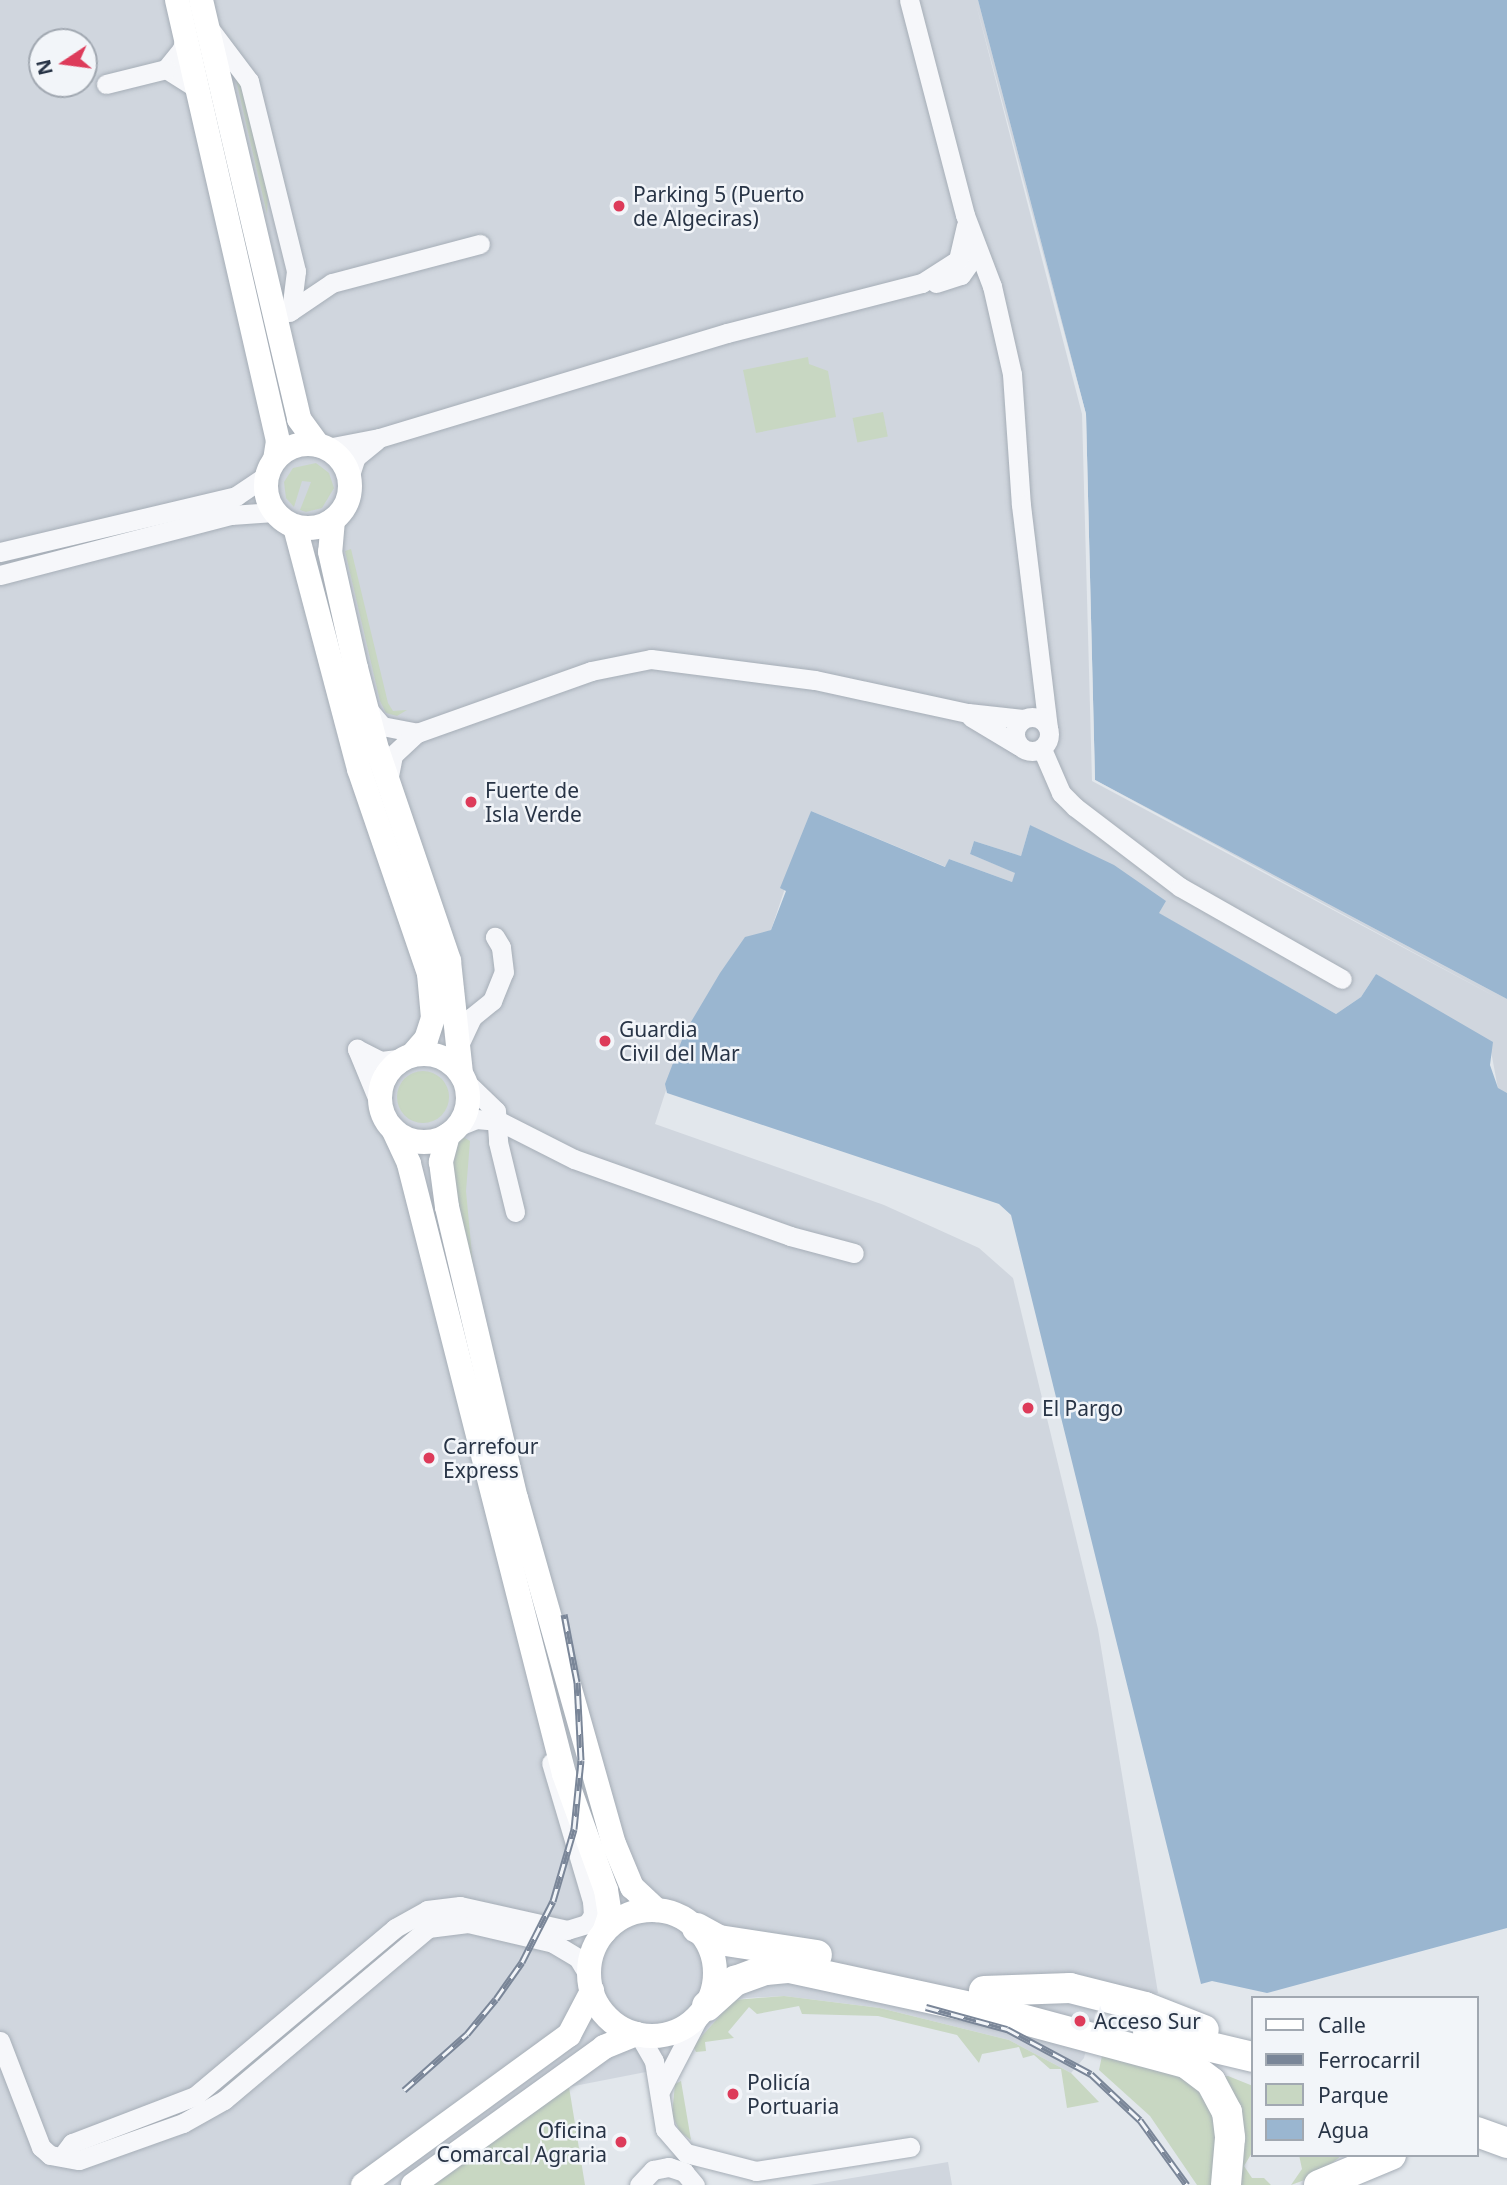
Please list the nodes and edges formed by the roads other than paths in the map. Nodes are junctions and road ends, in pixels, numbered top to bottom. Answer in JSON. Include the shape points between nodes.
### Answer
{"nodes":[{"id":1,"x":177,"y":0,"type":"edge"},
{"id":2,"x":909,"y":0,"type":"edge"},
{"id":3,"x":203,"y":8,"type":"edge"},
{"id":4,"x":185,"y":36,"type":"junction"},
{"id":5,"x":166,"y":69,"type":"junction"},
{"id":6,"x":106,"y":84,"type":"dead end"},
{"id":7,"x":197,"y":88,"type":"junction"},
{"id":8,"x":965,"y":215,"type":"junction"},
{"id":9,"x":480,"y":244,"type":"dead end"},
{"id":10,"x":977,"y":252,"type":"junction"},
{"id":11,"x":957,"y":277,"type":"junction"},
{"id":12,"x":267,"y":280,"type":"junction"},
{"id":13,"x":922,"y":282,"type":"junction"},
{"id":14,"x":300,"y":299,"type":"junction"},
{"id":15,"x":1000,"y":318,"type":"junction"},
{"id":16,"x":281,"y":339,"type":"junction"},
{"id":17,"x":379,"y":438,"type":"junction"},
{"id":18,"x":322,"y":446,"type":"junction"},
{"id":19,"x":270,"y":467,"type":"junction"},
{"id":20,"x":349,"y":478,"type":"junction"},
{"id":21,"x":274,"y":512,"type":"junction"},
{"id":22,"x":334,"y":520,"type":"junction"},
{"id":23,"x":295,"y":527,"type":"junction"},
{"id":24,"x":0,"y":552,"type":"edge"},
{"id":25,"x":0,"y":575,"type":"edge"},
{"id":26,"x":1041,"y":681,"type":"junction"},
{"id":27,"x":366,"y":707,"type":"junction"},
{"id":28,"x":968,"y":713,"type":"junction"},
{"id":29,"x":1024,"y":718,"type":"junction"},
{"id":30,"x":1048,"y":727,"type":"junction"},
{"id":31,"x":417,"y":733,"type":"junction"},
{"id":32,"x":1019,"y":746,"type":"junction"},
{"id":33,"x":1042,"y":749,"type":"junction"},
{"id":34,"x":388,"y":781,"type":"junction"},
{"id":35,"x":495,"y":937,"type":"dead end"},
{"id":36,"x":1342,"y":979,"type":"dead end"},
{"id":37,"x":459,"y":1045,"type":"junction"},
{"id":38,"x":408,"y":1057,"type":"junction"},
{"id":39,"x":463,"y":1077,"type":"junction"},
{"id":40,"x":380,"y":1105,"type":"junction"},
{"id":41,"x":499,"y":1121,"type":"junction"},
{"id":42,"x":393,"y":1129,"type":"junction"},
{"id":43,"x":453,"y":1130,"type":"junction"},
{"id":44,"x":515,"y":1212,"type":"dead end"},
{"id":45,"x":854,"y":1253,"type":"dead end"},
{"id":46,"x":548,"y":1710,"type":"junction"},
{"id":47,"x":657,"y":1910,"type":"junction"},
{"id":48,"x":697,"y":1928,"type":"junction"},
{"id":49,"x":604,"y":1932,"type":"junction"},
{"id":50,"x":591,"y":1985,"type":"junction"},
{"id":51,"x":984,"y":1992,"type":"junction"},
{"id":52,"x":1144,"y":2007,"type":"junction"},
{"id":53,"x":704,"y":2010,"type":"junction"},
{"id":54,"x":1108,"y":2021,"type":"junction"},
{"id":55,"x":637,"y":2034,"type":"junction"},
{"id":56,"x":0,"y":2041,"type":"edge"},
{"id":57,"x":1244,"y":2053,"type":"edge"},
{"id":58,"x":1186,"y":2063,"type":"junction"},
{"id":59,"x":1252,"y":2078,"type":"edge"},
{"id":60,"x":661,"y":2089,"type":"junction"},
{"id":61,"x":910,"y":2147,"type":"dead end"},
{"id":62,"x":63,"y":2155,"type":"junction"},
{"id":63,"x":1385,"y":2157,"type":"edge"},
{"id":64,"x":1339,"y":2172,"type":"edge"},
{"id":65,"x":363,"y":2185,"type":"edge"},
{"id":66,"x":413,"y":2185,"type":"edge"},
{"id":67,"x":639,"y":2185,"type":"edge"},
{"id":68,"x":695,"y":2185,"type":"edge"},
{"id":69,"x":1226,"y":2185,"type":"edge"}],
"edges":[{"from":1,"to":4,"type":"main road"},
{"from":2,"to":8,"type":"street"},
{"from":3,"to":12,"type":"main road"},
{"from":3,"to":14,"type":"street","via":[[216,40],[249,81]]},
{"from":4,"to":5,"type":"street","via":[[182,49]]},
{"from":4,"to":7,"type":"main road"},
{"from":5,"to":6,"type":"street"},
{"from":5,"to":7,"type":"street"},
{"from":7,"to":19,"type":"main road","via":[[278,440]]},
{"from":8,"to":10,"type":"street"},
{"from":8,"to":13,"type":"street","via":[[966,234],[958,260]]},
{"from":9,"to":14,"type":"street","via":[[332,283]]},
{"from":10,"to":11,"type":"street","via":[[968,269]]},
{"from":10,"to":15,"type":"street"},
{"from":11,"to":13,"type":"street"},
{"from":11,"to":15,"type":"street","via":[[981,281]]},
{"from":12,"to":14,"type":"street"},
{"from":12,"to":16,"type":"main road"},
{"from":13,"to":17,"type":"street","via":[[727,332]]},
{"from":14,"to":16,"type":"street"},
{"from":15,"to":26,"type":"street","via":[[1012,374]]},
{"from":16,"to":18,"type":"main road","via":[[299,419]]},
{"from":17,"to":18,"type":"street"},
{"from":17,"to":20,"type":"street","via":[[356,457]]},
{"from":18,"to":19,"type":"main road","via":[[299,444]]},
{"from":18,"to":20,"type":"main road","via":[[341,460]]},
{"from":19,"to":21,"type":"main road","via":[[266,495]]},
{"from":19,"to":24,"type":"street","via":[[236,496]]},
{"from":20,"to":22,"type":"main road","via":[[349,497]]},
{"from":21,"to":23,"type":"main road"},
{"from":21,"to":25,"type":"street","via":[[231,515]]},
{"from":22,"to":23,"type":"main road","via":[[316,528]]},
{"from":22,"to":27,"type":"main road","via":[[330,541],[333,570]]},
{"from":23,"to":38,"type":"main road","via":[[359,769],[429,974],[433,1018],[426,1040]]},
{"from":26,"to":29,"type":"street"},
{"from":26,"to":30,"type":"street"},
{"from":27,"to":31,"type":"street","via":[[382,726]]},
{"from":27,"to":34,"type":"main road"},
{"from":28,"to":29,"type":"street"},
{"from":28,"to":31,"type":"street","via":[[815,680],[652,659],[591,671]]},
{"from":28,"to":32,"type":"street"},
{"from":29,"to":30,"type":"street","via":[[1041,718]]},
{"from":29,"to":32,"type":"street","via":[[1016,728]]},
{"from":30,"to":33,"type":"street","via":[[1049,739]]},
{"from":31,"to":34,"type":"street","via":[[393,755]]},
{"from":32,"to":33,"type":"street","via":[[1030,751]]},
{"from":33,"to":36,"type":"street","via":[[1061,793],[1180,887]]},
{"from":34,"to":37,"type":"main road","via":[[449,961]]},
{"from":35,"to":37,"type":"street","via":[[504,972],[492,1001],[472,1017]]},
{"from":37,"to":39,"type":"main road"},
{"from":38,"to":39,"type":"main road","via":[[440,1056]]},
{"from":38,"to":40,"type":"main road","via":[[384,1078]]},
{"from":38,"to":40,"type":"street","via":[[381,1061],[354,1042]]},
{"from":39,"to":41,"type":"street","via":[[496,1111]]},
{"from":39,"to":43,"type":"main road","via":[[468,1100]]},
{"from":40,"to":42,"type":"main road"},
{"from":41,"to":43,"type":"street","via":[[476,1119]]},
{"from":41,"to":44,"type":"street","via":[[498,1142]]},
{"from":41,"to":45,"type":"street","via":[[574,1159],[790,1236]]},
{"from":42,"to":43,"type":"main road","via":[[418,1142]]},
{"from":42,"to":46,"type":"main road","via":[[409,1164]]},
{"from":43,"to":47,"type":"main road","via":[[441,1162],[447,1208],[519,1511],[614,1844],[632,1887]]},
{"from":46,"to":49,"type":"main road","via":[[564,1774],[609,1904]]},
{"from":46,"to":62,"type":"street","via":[[551,1770],[593,1908],[587,1924],[561,1930],[451,1905],[410,1917],[195,2096],[72,2143]]},
{"from":47,"to":48,"type":"main road","via":[[679,1916]]},
{"from":47,"to":49,"type":"main road","via":[[634,1912]]},
{"from":48,"to":51,"type":"highway","via":[[719,1940],[783,1948]]},
{"from":48,"to":53,"type":"main road","via":[[710,1947],[715,1969]]},
{"from":49,"to":50,"type":"main road","via":[[592,1954]]},
{"from":50,"to":55,"type":"main road","via":[[606,2015]]},
{"from":50,"to":62,"type":"street","via":[[578,1958],[554,1942],[467,1923],[440,1924],[407,1942],[199,2116],[79,2160]]},
{"from":50,"to":65,"type":"main road","via":[[579,2023],[563,2040]]},
{"from":51,"to":52,"type":"highway","via":[[1070,1988]]},
{"from":51,"to":54,"type":"highway"},
{"from":52,"to":54,"type":"highway"},
{"from":52,"to":57,"type":"highway"},
{"from":53,"to":55,"type":"main road","via":[[673,2033]]},
{"from":53,"to":58,"type":"highway","via":[[735,1981],[766,1970],[790,1968],[999,2013]]},
{"from":53,"to":60,"type":"street"},
{"from":54,"to":57,"type":"highway"},
{"from":55,"to":60,"type":"street","via":[[649,2047]]},
{"from":55,"to":66,"type":"main road","via":[[604,2047]]},
{"from":56,"to":62,"type":"street","via":[[41,2147]]},
{"from":58,"to":59,"type":"highway","via":[[1200,2061]]},
{"from":58,"to":69,"type":"highway","via":[[1211,2082],[1227,2112]]},
{"from":60,"to":61,"type":"street","via":[[662,2119],[676,2147],[745,2169]]},
{"from":63,"to":64,"type":"highway"},
{"from":67,"to":68,"type":"street","via":[[653,2170],[669,2167],[684,2172]]}]}
